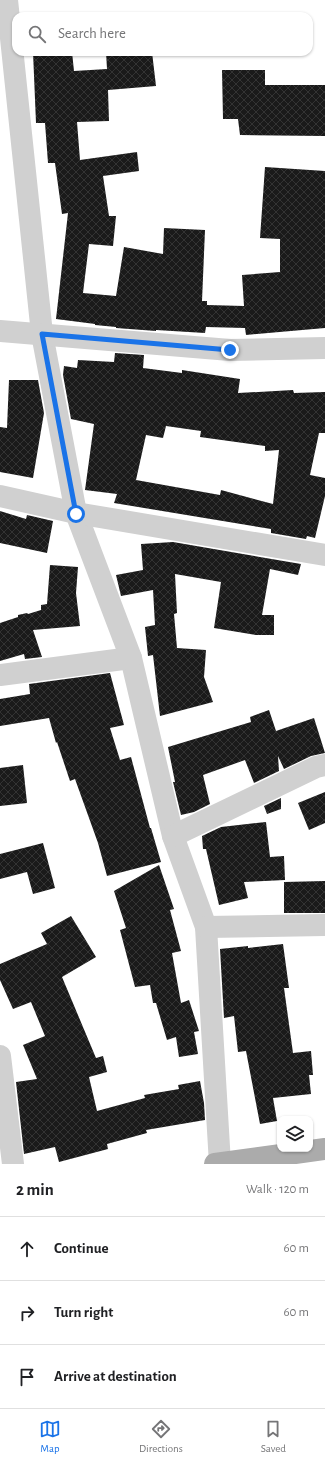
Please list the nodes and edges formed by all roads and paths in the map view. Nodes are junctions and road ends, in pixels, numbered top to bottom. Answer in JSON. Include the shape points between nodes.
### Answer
{"nodes":[{"id":1,"x":7,"y":0,"type":"edge"},
{"id":2,"x":12,"y":48,"type":"edge"},
{"id":3,"x":13,"y":56,"type":"edge"},
{"id":4,"x":0,"y":331,"type":"edge"},
{"id":5,"x":42,"y":334,"type":"junction"},
{"id":6,"x":325,"y":348,"type":"edge"},
{"id":7,"x":0,"y":496,"type":"edge"},
{"id":8,"x":76,"y":514,"type":"junction"},
{"id":9,"x":325,"y":555,"type":"edge"},
{"id":10,"x":131,"y":658,"type":"junction"},
{"id":11,"x":0,"y":675,"type":"edge"},
{"id":12,"x":325,"y":765,"type":"edge"},
{"id":13,"x":173,"y":836,"type":"junction"},
{"id":14,"x":325,"y":925,"type":"edge"},
{"id":15,"x":206,"y":926,"type":"junction"},
{"id":16,"x":0,"y":1056,"type":"edge"},
{"id":17,"x":325,"y":1149,"type":"edge"},
{"id":18,"x":13,"y":1164,"type":"edge"},
{"id":19,"x":218,"y":1164,"type":"edge"}],
"edges":[{"from":1,"to":2,"type":"street"},
{"from":3,"to":5,"type":"street"},
{"from":4,"to":5,"type":"street"},
{"from":5,"to":6,"type":"street","via":[[230,350]]},
{"from":5,"to":8,"type":"street"},
{"from":7,"to":8,"type":"street"},
{"from":8,"to":9,"type":"street"},
{"from":8,"to":10,"type":"street"},
{"from":10,"to":11,"type":"street"},
{"from":10,"to":13,"type":"street"},
{"from":12,"to":13,"type":"street"},
{"from":13,"to":15,"type":"street"},
{"from":14,"to":15,"type":"street"},
{"from":15,"to":19,"type":"street"},
{"from":16,"to":18,"type":"street"},
{"from":17,"to":19,"type":"main road"}]}
